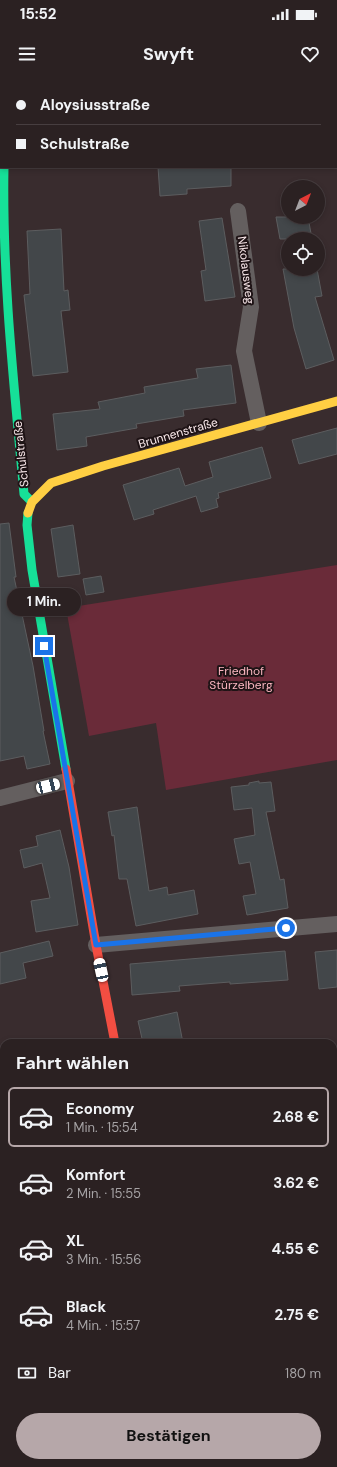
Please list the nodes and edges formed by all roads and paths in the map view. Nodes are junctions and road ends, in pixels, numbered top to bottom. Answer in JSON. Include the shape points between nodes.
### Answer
{"nodes":[{"id":1,"x":4,"y":168,"type":"edge"},
{"id":2,"x":238,"y":211,"type":"dead end"},
{"id":3,"x":337,"y":401,"type":"edge"},
{"id":4,"x":259,"y":423,"type":"junction"},
{"id":5,"x":32,"y":502,"type":"junction"},
{"id":6,"x":67,"y":781,"type":"junction"},
{"id":7,"x":0,"y":798,"type":"edge"},
{"id":8,"x":337,"y":924,"type":"edge"},
{"id":9,"x":96,"y":945,"type":"junction"},
{"id":10,"x":114,"y":1039,"type":"edge"}],
"edges":[{"from":1,"to":5,"type":"street","name":"Schulstraße","via":[[2,215],[6,310],[24,494]]},
{"from":2,"to":4,"type":"street","name":"Nikolausweg","via":[[251,307],[244,351]]},
{"from":3,"to":4,"type":"street","name":"Brunnenstraße"},
{"from":4,"to":5,"type":"street","name":"Brunnenstraße","via":[[51,483]]},
{"from":5,"to":6,"type":"street","name":"Schulstraße","via":[[27,525],[32,570]]},
{"from":6,"to":7,"type":"street"},
{"from":6,"to":9,"type":"street","name":"Schulstraße"},
{"from":8,"to":9,"type":"street"},
{"from":9,"to":10,"type":"street","name":"Schulstraße"}]}
